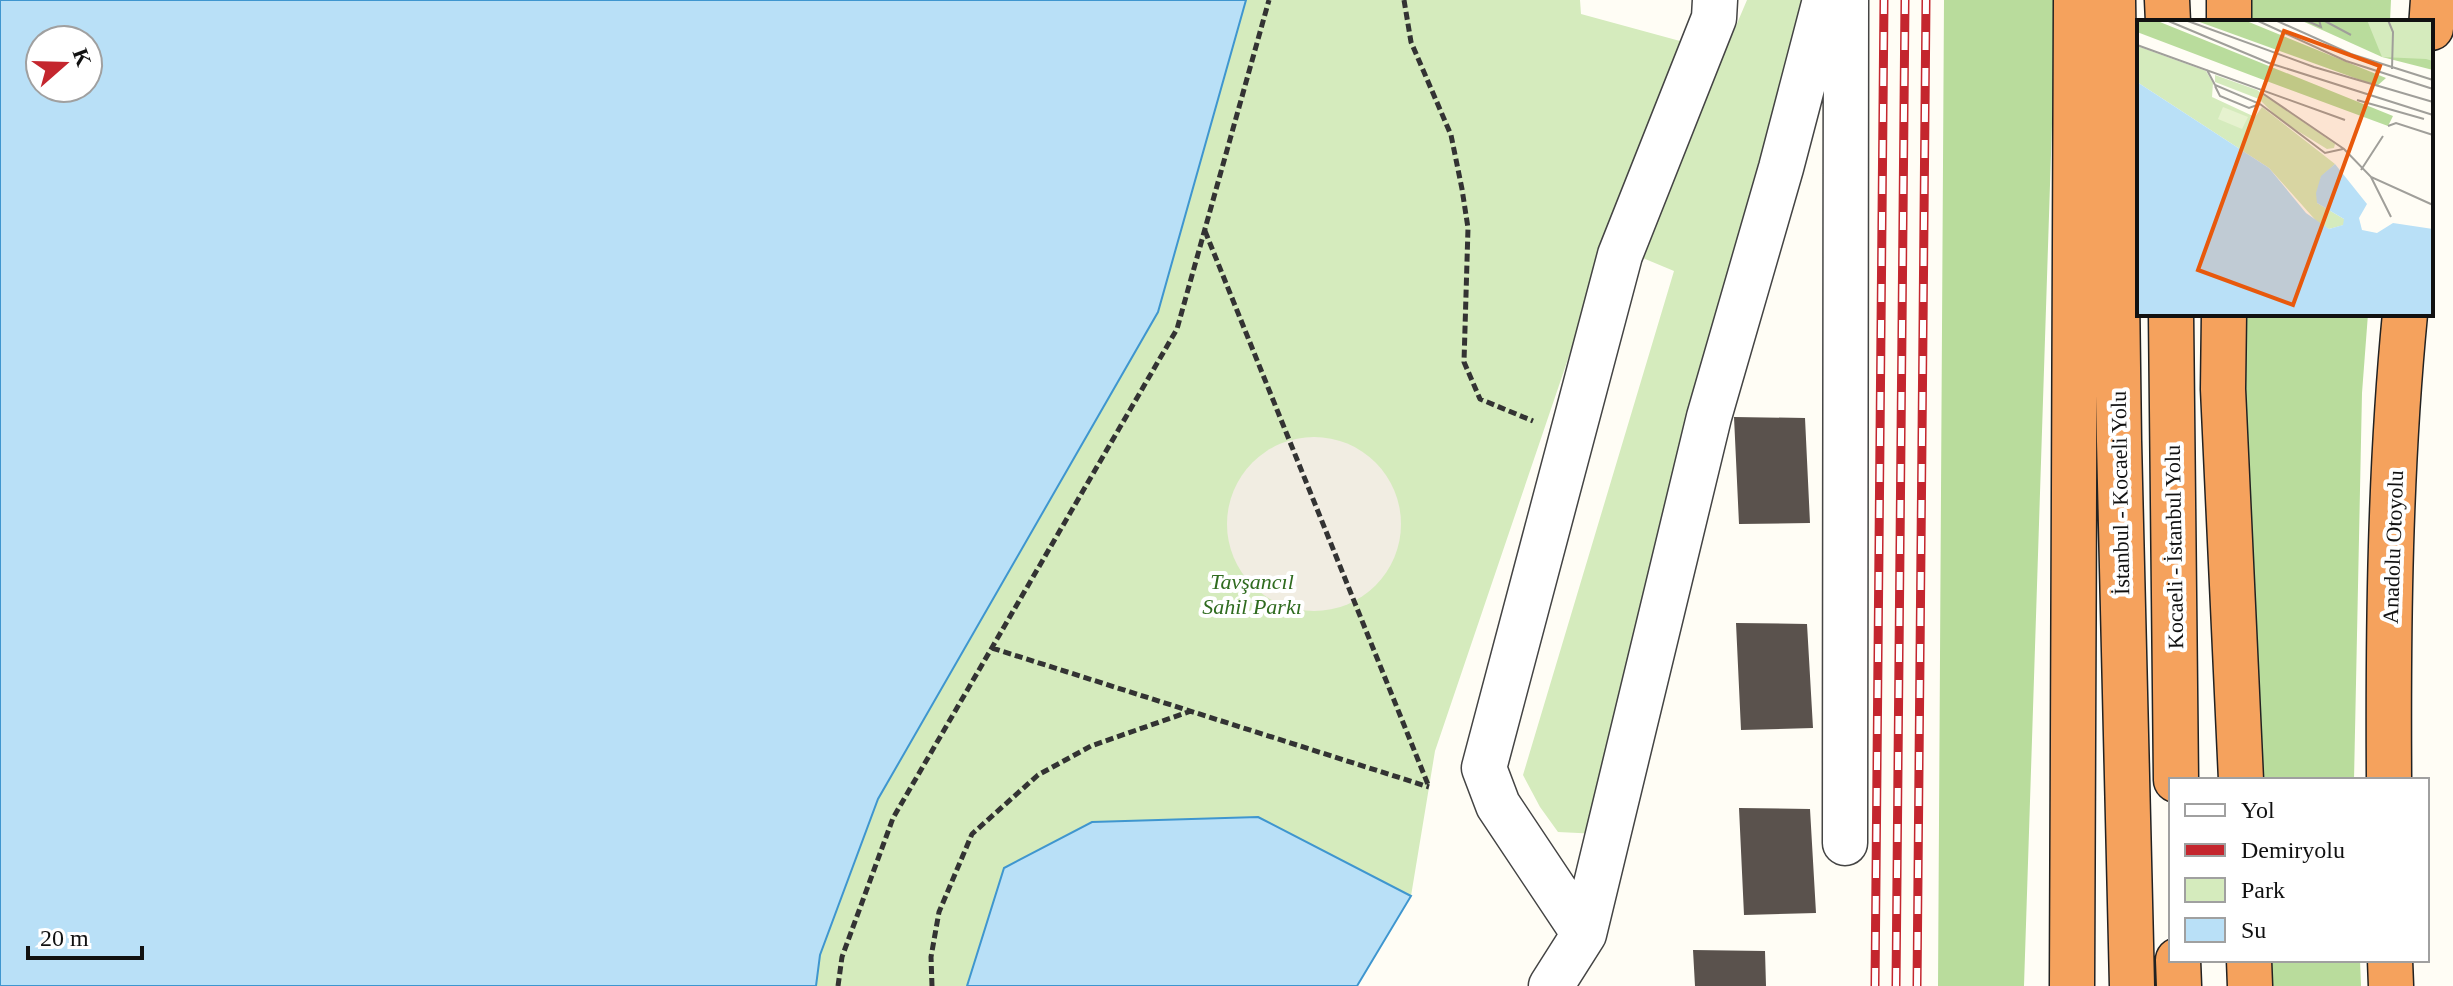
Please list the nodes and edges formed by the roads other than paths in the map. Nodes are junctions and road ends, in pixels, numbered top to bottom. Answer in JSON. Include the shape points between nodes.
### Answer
{"nodes":[{"id":1,"x":1825,"y":0,"type":"edge"},
{"id":2,"x":1846,"y":0,"type":"edge"},
{"id":3,"x":2076,"y":0,"type":"edge"},
{"id":4,"x":2113,"y":0,"type":"edge"},
{"id":5,"x":2167,"y":0,"type":"edge"},
{"id":6,"x":2433,"y":0,"type":"edge"},
{"id":7,"x":1709,"y":6,"type":"edge"},
{"id":8,"x":2168,"y":20,"type":"edge"},
{"id":9,"x":2432,"y":20,"type":"edge"},
{"id":10,"x":2171,"y":316,"type":"edge"},
{"id":11,"x":2224,"y":316,"type":"edge"},
{"id":12,"x":2405,"y":316,"type":"edge"},
{"id":13,"x":2176,"y":778,"type":"edge"},
{"id":14,"x":2241,"y":778,"type":"edge"},
{"id":15,"x":2389,"y":778,"type":"edge"},
{"id":16,"x":1845,"y":843,"type":"dead end"},
{"id":17,"x":1584,"y":934,"type":"junction"},
{"id":18,"x":2249,"y":962,"type":"edge"},
{"id":19,"x":2390,"y":962,"type":"edge"},
{"id":20,"x":2132,"y":983,"type":"edge"},
{"id":21,"x":1551,"y":986,"type":"edge"},
{"id":22,"x":2072,"y":986,"type":"edge"},
{"id":23,"x":2250,"y":986,"type":"edge"},
{"id":24,"x":2391,"y":986,"type":"edge"}],
"edges":[{"from":1,"to":17,"type":"street","via":[[1709,417]]},
{"from":2,"to":16,"type":"street"},
{"from":3,"to":22,"type":"highway"},
{"from":4,"to":20,"type":"highway","name":"İstanbul - Kocaeli Yolu"},
{"from":5,"to":8,"type":"highway"},
{"from":6,"to":9,"type":"highway"},
{"from":7,"to":17,"type":"street","via":[[1620,255],[1484,768],[1498,805]]},
{"from":10,"to":13,"type":"highway","name":"Kocaeli - İstanbul Yolu"},
{"from":11,"to":14,"type":"highway"},
{"from":12,"to":15,"type":"highway","name":"Anadolu Otoyolu","via":[[2389,655]]},
{"from":17,"to":21,"type":"street"},
{"from":18,"to":23,"type":"highway"},
{"from":19,"to":24,"type":"highway"}]}
